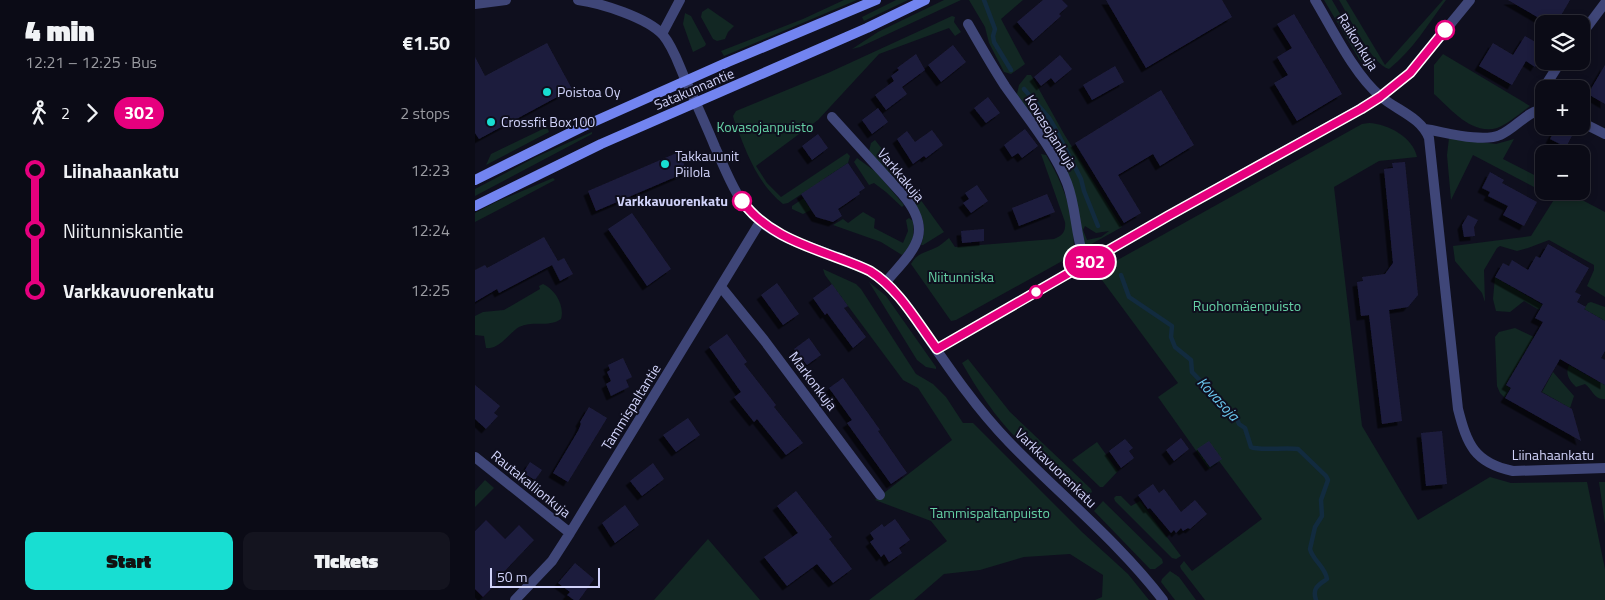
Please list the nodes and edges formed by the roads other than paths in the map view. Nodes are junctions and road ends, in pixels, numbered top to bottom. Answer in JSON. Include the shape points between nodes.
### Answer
{"nodes":[{"id":1,"x":506,"y":0,"type":"edge"},
{"id":2,"x":578,"y":0,"type":"edge"},
{"id":3,"x":680,"y":0,"type":"edge"},
{"id":4,"x":875,"y":0,"type":"edge"},
{"id":5,"x":925,"y":0,"type":"edge"},
{"id":6,"x":1315,"y":0,"type":"edge"},
{"id":7,"x":1470,"y":0,"type":"edge"},
{"id":8,"x":595,"y":1,"type":"edge"},
{"id":9,"x":1605,"y":3,"type":"edge"},
{"id":10,"x":475,"y":4,"type":"edge"},
{"id":11,"x":1590,"y":22,"type":"edge"},
{"id":12,"x":968,"y":24,"type":"dead end"},
{"id":13,"x":662,"y":34,"type":"junction"},
{"id":14,"x":686,"y":81,"type":"junction"},
{"id":15,"x":1380,"y":97,"type":"junction"},
{"id":16,"x":696,"y":103,"type":"junction"},
{"id":17,"x":1535,"y":111,"type":"edge"},
{"id":18,"x":831,"y":117,"type":"dead end"},
{"id":19,"x":1590,"y":126,"type":"edge"},
{"id":20,"x":1425,"y":129,"type":"junction"},
{"id":21,"x":1605,"y":134,"type":"edge"},
{"id":22,"x":475,"y":180,"type":"edge"},
{"id":23,"x":475,"y":206,"type":"edge"},
{"id":24,"x":760,"y":222,"type":"junction"},
{"id":25,"x":1086,"y":264,"type":"junction"},
{"id":26,"x":885,"y":283,"type":"junction"},
{"id":27,"x":721,"y":287,"type":"junction"},
{"id":28,"x":937,"y":349,"type":"junction"},
{"id":29,"x":475,"y":457,"type":"edge"},
{"id":30,"x":1605,"y":468,"type":"edge"},
{"id":31,"x":880,"y":494,"type":"dead end"},
{"id":32,"x":570,"y":533,"type":"junction"},
{"id":33,"x":515,"y":600,"type":"edge"},
{"id":34,"x":1163,"y":600,"type":"edge"}],
"edges":[{"from":1,"to":10,"type":"street"},
{"from":2,"to":8,"type":"street"},
{"from":3,"to":13,"type":"street"},
{"from":4,"to":14,"type":"main road","name":"Satakunnantie"},
{"from":5,"to":16,"type":"main road","name":"Satakunnantie"},
{"from":6,"to":15,"type":"street","name":"Raikonkuja","via":[[1361,76]]},
{"from":7,"to":15,"type":"street","via":[[1410,73]]},
{"from":8,"to":13,"type":"street","via":[[624,12]]},
{"from":9,"to":11,"type":"street"},
{"from":12,"to":25,"type":"street","name":"Kovasojankuja","via":[[1067,182],[1079,245]]},
{"from":13,"to":14,"type":"street","name":"Varkkavuorenkatu","via":[[673,50]]},
{"from":14,"to":16,"type":"street","name":"Varkkavuorenkatu"},
{"from":14,"to":22,"type":"main road","name":"Satakunnantie","via":[[568,133]]},
{"from":15,"to":20,"type":"street"},
{"from":15,"to":25,"type":"street"},
{"from":16,"to":23,"type":"main road","name":"Satakunnantie","via":[[601,144]]},
{"from":16,"to":24,"type":"street","name":"Varkkavuorenkatu","via":[[740,199]]},
{"from":17,"to":20,"type":"street","via":[[1499,136],[1475,137]]},
{"from":18,"to":26,"type":"street","name":"Varkkakuja","via":[[907,200],[917,216],[919,231],[913,251]]},
{"from":19,"to":21,"type":"street"},
{"from":20,"to":30,"type":"street","name":"Liinahaankatu","via":[[1429,138],[1457,408],[1469,444],[1486,462],[1513,471]]},
{"from":24,"to":26,"type":"street","name":"Varkkavuorenkatu","via":[[794,241],[861,267]]},
{"from":24,"to":27,"type":"street","name":"Tammispaltantie"},
{"from":25,"to":28,"type":"street"},
{"from":26,"to":28,"type":"street","name":"Varkkavuorenkatu","via":[[902,300]]},
{"from":27,"to":31,"type":"street","name":"Markonkuja"},
{"from":27,"to":32,"type":"street","name":"Tammispaltantie"},
{"from":28,"to":34,"type":"street","name":"Varkkavuorenkatu","via":[[1008,442],[1117,547]]},
{"from":29,"to":32,"type":"street","name":"Rautakallionkuja"},
{"from":32,"to":33,"type":"street","name":"Tammispaltantie","via":[[552,561]]}]}
